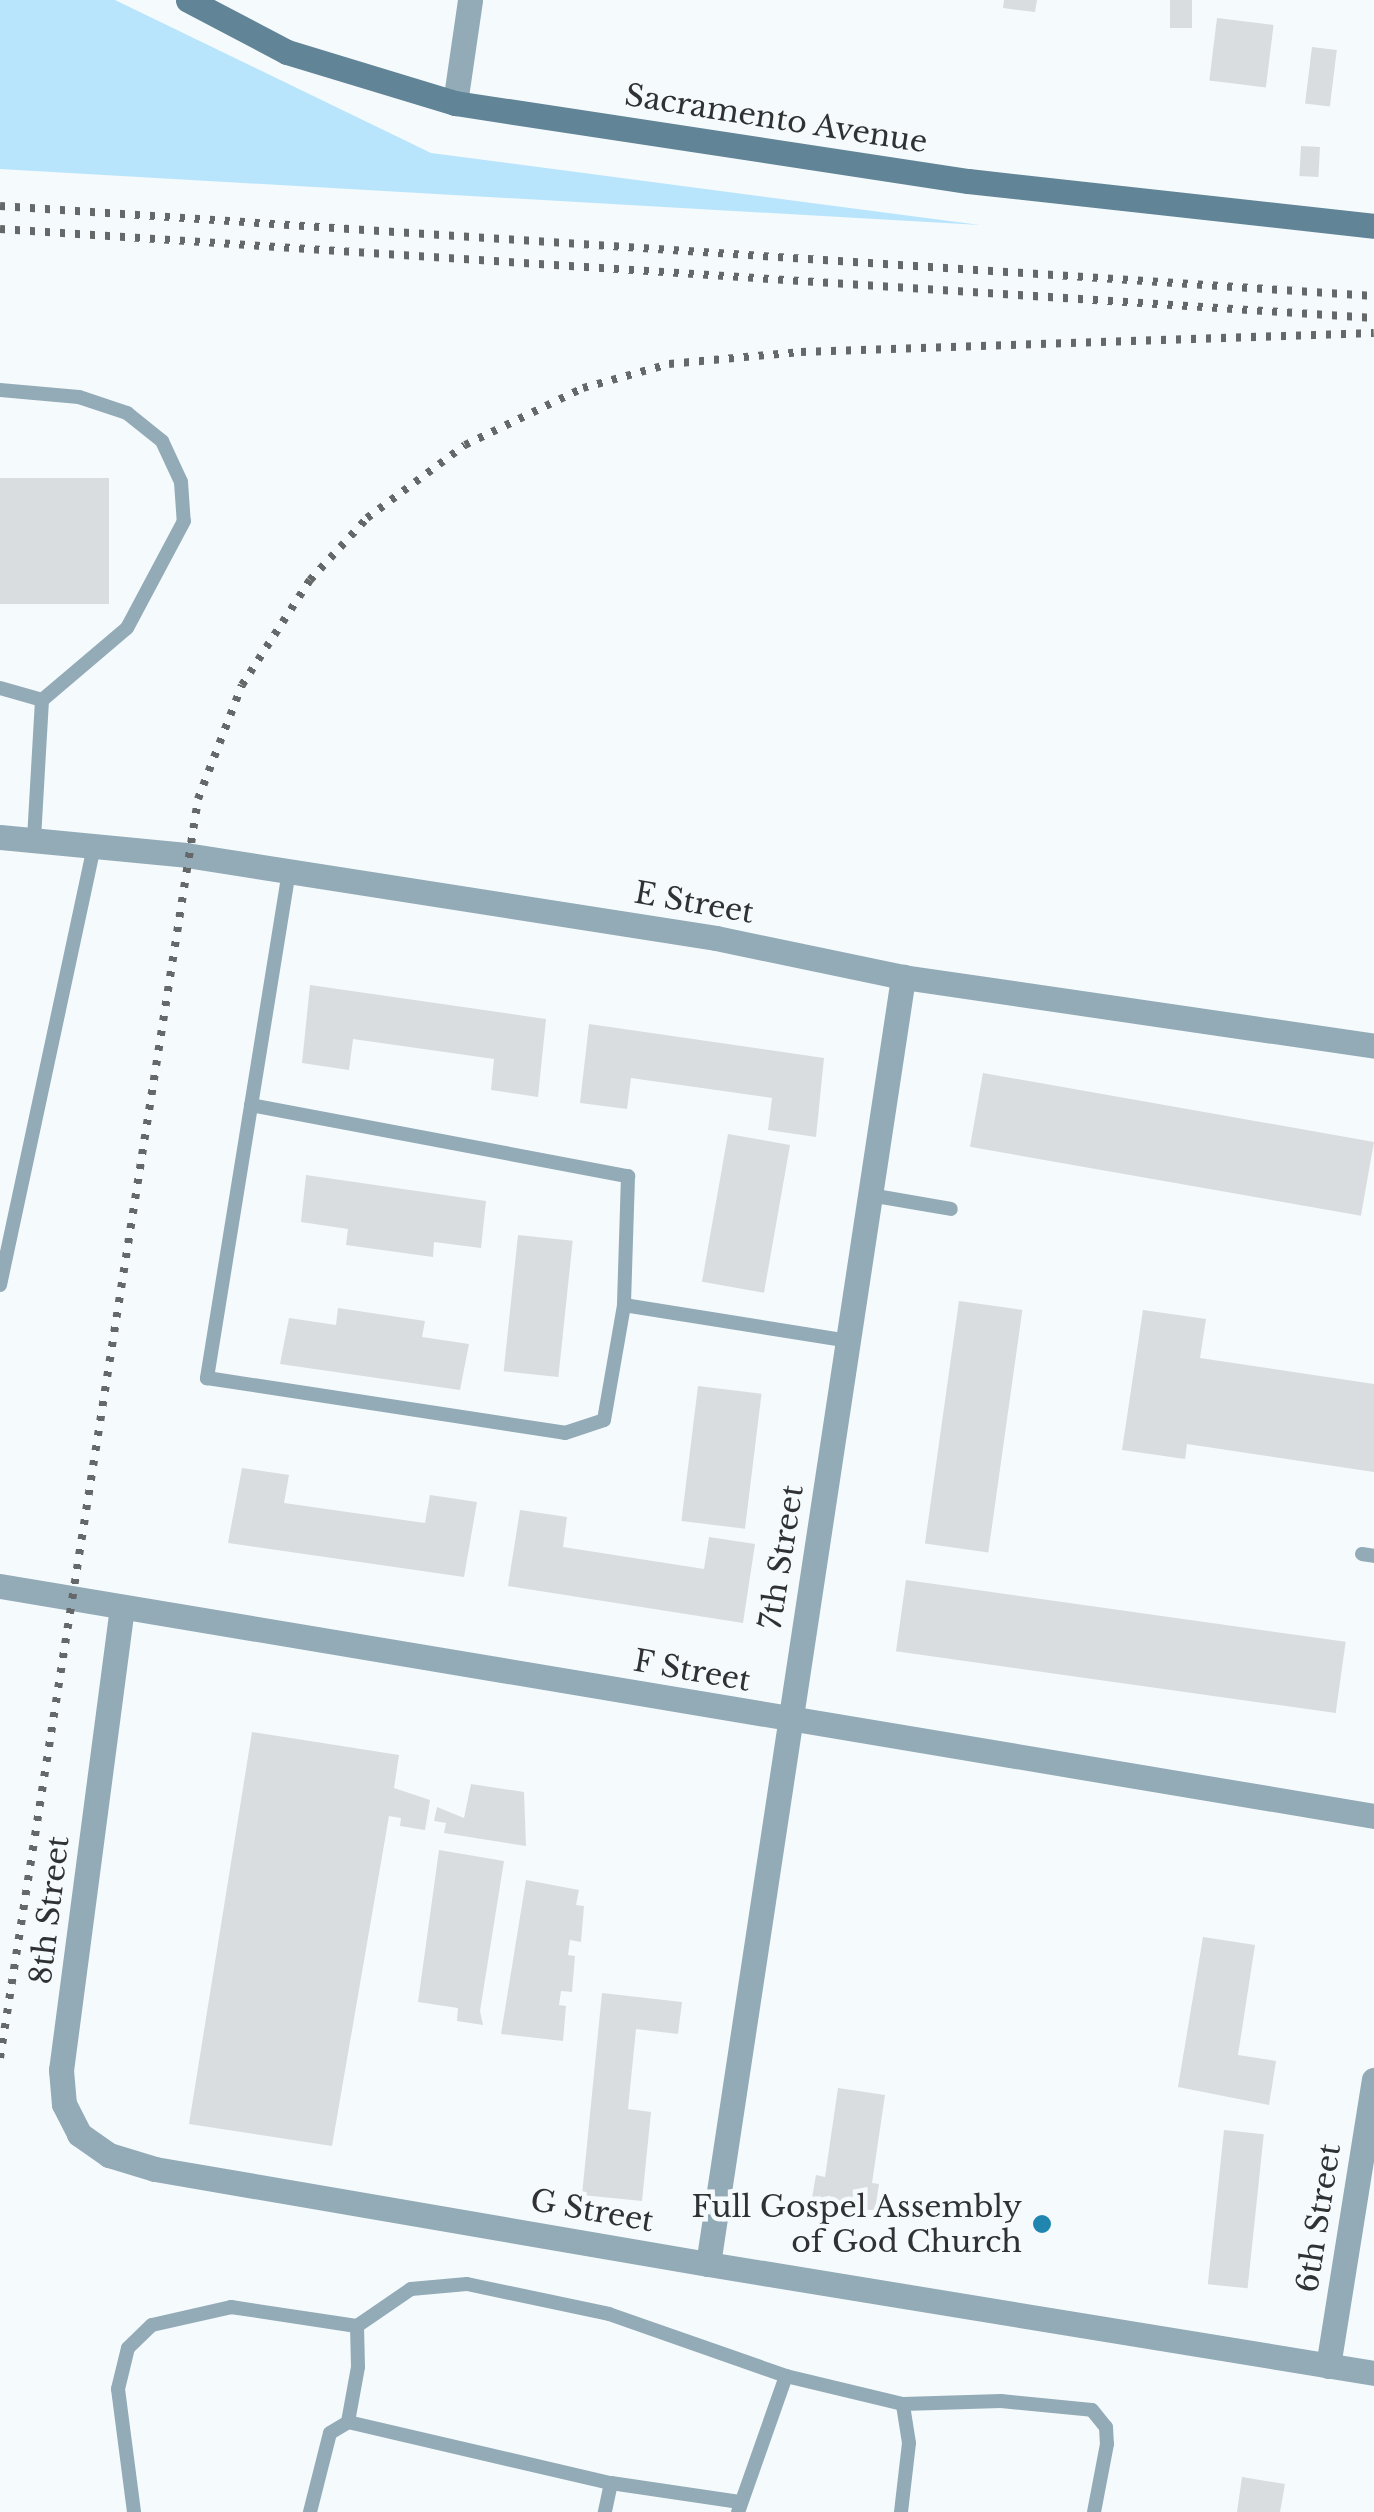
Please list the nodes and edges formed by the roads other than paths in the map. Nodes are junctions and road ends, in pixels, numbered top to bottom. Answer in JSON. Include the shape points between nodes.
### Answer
{"nodes":[{"id":1,"x":188,"y":0,"type":"edge"},
{"id":2,"x":470,"y":0,"type":"edge"},
{"id":3,"x":455,"y":103,"type":"junction"},
{"id":4,"x":1374,"y":226,"type":"edge"},
{"id":5,"x":0,"y":390,"type":"edge"},
{"id":6,"x":0,"y":688,"type":"edge"},
{"id":7,"x":42,"y":700,"type":"junction"},
{"id":8,"x":0,"y":837,"type":"edge"},
{"id":9,"x":34,"y":839,"type":"junction"},
{"id":10,"x":94,"y":845,"type":"junction"},
{"id":11,"x":289,"y":871,"type":"junction"},
{"id":12,"x":903,"y":978,"type":"junction"},
{"id":13,"x":1374,"y":1046,"type":"edge"},
{"id":14,"x":251,"y":1106,"type":"junction"},
{"id":15,"x":870,"y":1196,"type":"junction"},
{"id":16,"x":951,"y":1209,"type":"dead end"},
{"id":17,"x":0,"y":1285,"type":"edge"},
{"id":18,"x":624,"y":1305,"type":"junction"},
{"id":19,"x":848,"y":1341,"type":"junction"},
{"id":20,"x":0,"y":1586,"type":"edge"},
{"id":21,"x":122,"y":1606,"type":"junction"},
{"id":22,"x":790,"y":1721,"type":"junction"},
{"id":23,"x":1374,"y":1816,"type":"edge"},
{"id":24,"x":1374,"y":2080,"type":"edge"},
{"id":25,"x":155,"y":2169,"type":"joint"},
{"id":26,"x":708,"y":2264,"type":"junction"},
{"id":27,"x":357,"y":2326,"type":"junction"},
{"id":28,"x":1328,"y":2366,"type":"junction"},
{"id":29,"x":1374,"y":2373,"type":"edge"},
{"id":30,"x":786,"y":2376,"type":"junction"},
{"id":31,"x":903,"y":2404,"type":"junction"},
{"id":32,"x":348,"y":2422,"type":"junction"},
{"id":33,"x":611,"y":2483,"type":"junction"},
{"id":34,"x":739,"y":2507,"type":"edge"},
{"id":35,"x":134,"y":2512,"type":"edge"},
{"id":36,"x":310,"y":2512,"type":"edge"},
{"id":37,"x":605,"y":2512,"type":"edge"},
{"id":38,"x":901,"y":2512,"type":"edge"},
{"id":39,"x":1094,"y":2512,"type":"edge"}],
"edges":[{"from":1,"to":3,"type":"main road","name":"Sacramento Avenue","via":[[287,52]]},
{"from":2,"to":3,"type":"street"},
{"from":3,"to":4,"type":"main road","name":"Sacramento Avenue","via":[[987,184]]},
{"from":5,"to":7,"type":"lane","via":[[79,397],[127,414],[162,441],[182,482],[184,521],[127,628]]},
{"from":6,"to":7,"type":"lane"},
{"from":7,"to":9,"type":"lane"},
{"from":8,"to":9,"type":"street","name":"E Street"},
{"from":9,"to":10,"type":"street","name":"E Street"},
{"from":10,"to":11,"type":"street","name":"E Street"},
{"from":10,"to":17,"type":"lane"},
{"from":11,"to":12,"type":"street","name":"E Street","via":[[716,938]]},
{"from":11,"to":14,"type":"lane"},
{"from":12,"to":13,"type":"street","name":"E Street"},
{"from":12,"to":15,"type":"street","name":"7th Street"},
{"from":14,"to":18,"type":"lane","via":[[628,1176]]},
{"from":14,"to":18,"type":"lane","via":[[207,1378],[565,1433],[604,1420]]},
{"from":15,"to":16,"type":"lane"},
{"from":15,"to":19,"type":"street","name":"7th Street"},
{"from":18,"to":19,"type":"lane"},
{"from":19,"to":22,"type":"street","name":"7th Street"},
{"from":20,"to":21,"type":"street","name":"F Street"},
{"from":21,"to":22,"type":"street","name":"F Street"},
{"from":21,"to":25,"type":"street","name":"8th Street","via":[[62,2070],[64,2104],[79,2134],[108,2155]]},
{"from":22,"to":23,"type":"street","name":"F Street"},
{"from":22,"to":26,"type":"street","name":"7th Street"},
{"from":24,"to":28,"type":"street","name":"6th Street"},
{"from":25,"to":26,"type":"street","name":"G Street"},
{"from":26,"to":28,"type":"street","name":"G Street"},
{"from":27,"to":30,"type":"lane","via":[[411,2289],[466,2284],[609,2314]]},
{"from":27,"to":32,"type":"lane"},
{"from":27,"to":35,"type":"lane","via":[[231,2307],[152,2325],[128,2348],[118,2389]]},
{"from":28,"to":29,"type":"street","name":"G Street"},
{"from":30,"to":31,"type":"lane"},
{"from":30,"to":34,"type":"lane"},
{"from":31,"to":38,"type":"lane","via":[[909,2443]]},
{"from":31,"to":39,"type":"lane","via":[[1001,2401],[1092,2410],[1106,2426],[1107,2444]]},
{"from":32,"to":33,"type":"lane"},
{"from":32,"to":36,"type":"lane","via":[[330,2433]]},
{"from":33,"to":34,"type":"lane"},
{"from":33,"to":37,"type":"lane"}]}
